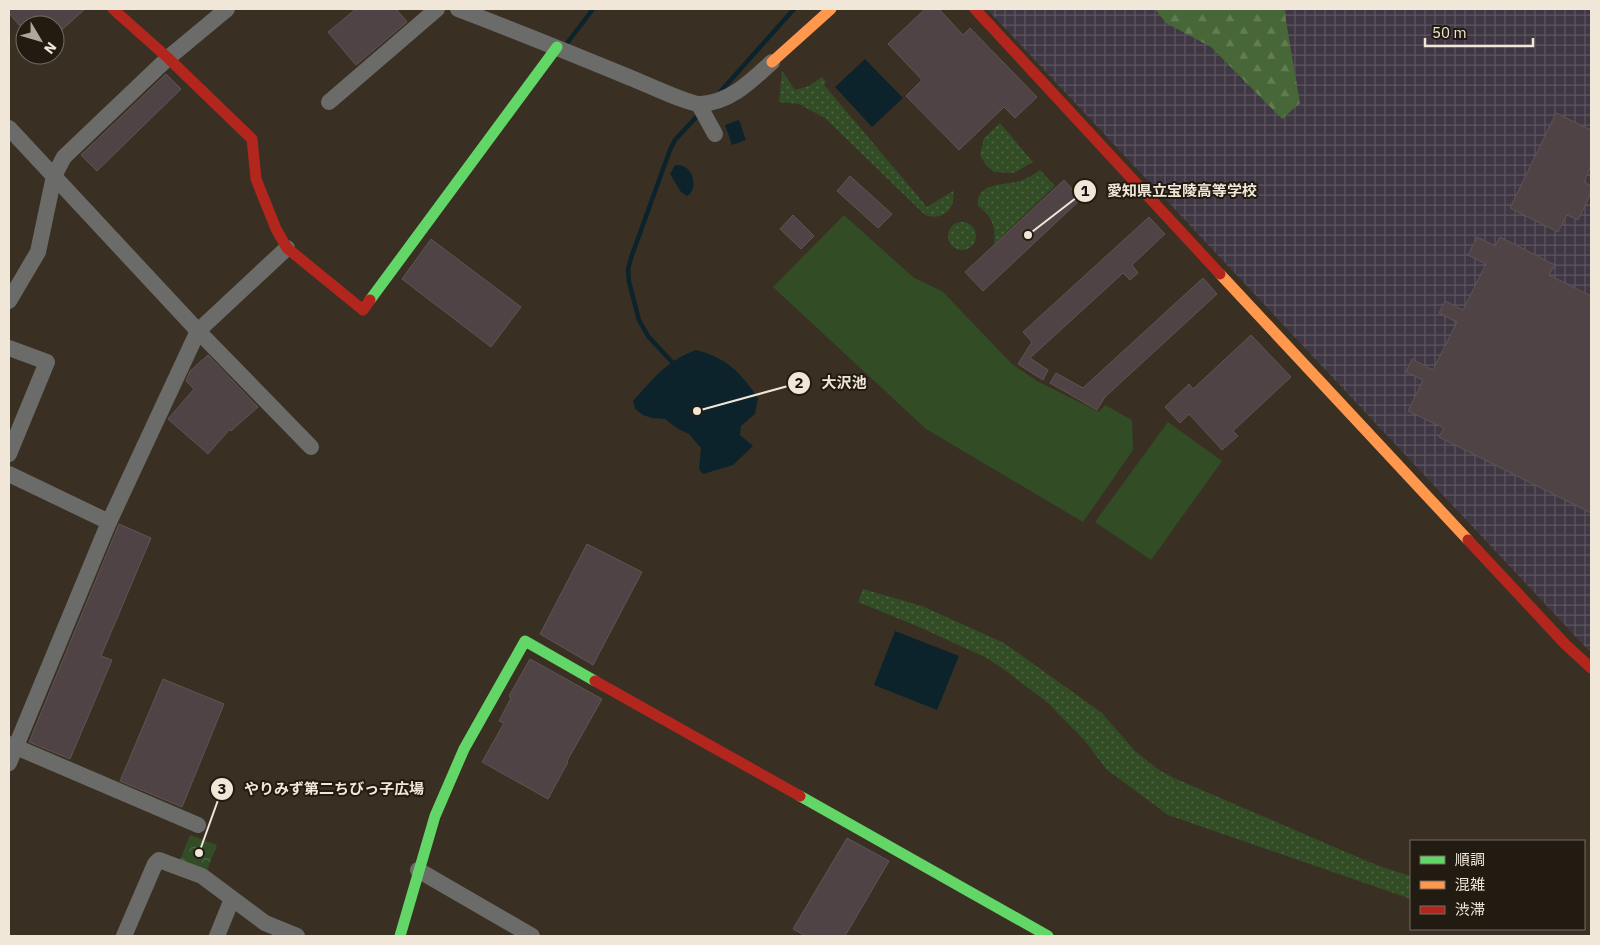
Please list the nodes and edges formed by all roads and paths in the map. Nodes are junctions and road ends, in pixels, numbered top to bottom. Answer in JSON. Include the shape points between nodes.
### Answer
{"nodes":[{"id":1,"x":113,"y":9,"type":"edge"},
{"id":2,"x":227,"y":9,"type":"edge"},
{"id":3,"x":436,"y":9,"type":"edge"},
{"id":4,"x":458,"y":9,"type":"edge"},
{"id":5,"x":830,"y":9,"type":"edge"},
{"id":6,"x":975,"y":9,"type":"edge"},
{"id":7,"x":557,"y":47,"type":"junction"},
{"id":8,"x":168,"y":58,"type":"junction"},
{"id":9,"x":772,"y":62,"type":"joint"},
{"id":10,"x":329,"y":102,"type":"dead end"},
{"id":11,"x":699,"y":105,"type":"junction"},
{"id":12,"x":9,"y":128,"type":"edge"},
{"id":13,"x":715,"y":134,"type":"dead end"},
{"id":14,"x":54,"y":176,"type":"junction"},
{"id":15,"x":287,"y":248,"type":"junction"},
{"id":16,"x":9,"y":301,"type":"edge"},
{"id":17,"x":198,"y":331,"type":"junction"},
{"id":18,"x":9,"y":348,"type":"edge"},
{"id":19,"x":311,"y":447,"type":"dead end"},
{"id":20,"x":9,"y":454,"type":"edge"},
{"id":21,"x":9,"y":474,"type":"edge"},
{"id":22,"x":109,"y":522,"type":"junction"},
{"id":23,"x":1591,"y":668,"type":"edge"},
{"id":24,"x":12,"y":745,"type":"edge"},
{"id":25,"x":9,"y":763,"type":"edge"},
{"id":26,"x":198,"y":825,"type":"dead end"},
{"id":27,"x":418,"y":870,"type":"junction"},
{"id":28,"x":232,"y":899,"type":"junction"},
{"id":29,"x":124,"y":936,"type":"edge"},
{"id":30,"x":217,"y":936,"type":"edge"},
{"id":31,"x":297,"y":936,"type":"edge"},
{"id":32,"x":400,"y":936,"type":"edge"},
{"id":33,"x":532,"y":936,"type":"edge"},
{"id":34,"x":1048,"y":936,"type":"edge"}],
"edges":[{"from":1,"to":8,"type":"street"},
{"from":2,"to":8,"type":"street"},
{"from":3,"to":10,"type":"street"},
{"from":4,"to":7,"type":"street"},
{"from":5,"to":9,"type":"street"},
{"from":6,"to":23,"type":"street"},
{"from":7,"to":11,"type":"street"},
{"from":7,"to":15,"type":"street","via":[[363,310]]},
{"from":8,"to":14,"type":"street","via":[[64,157]]},
{"from":8,"to":15,"type":"street","via":[[252,139],[256,180]]},
{"from":9,"to":11,"type":"street","via":[[740,90]]},
{"from":11,"to":13,"type":"street"},
{"from":12,"to":14,"type":"street"},
{"from":14,"to":16,"type":"street","via":[[38,252]]},
{"from":14,"to":17,"type":"street"},
{"from":15,"to":17,"type":"street"},
{"from":17,"to":19,"type":"street"},
{"from":17,"to":22,"type":"street"},
{"from":18,"to":20,"type":"street","via":[[47,362]]},
{"from":21,"to":22,"type":"street"},
{"from":22,"to":24,"type":"street"},
{"from":24,"to":25,"type":"street"},
{"from":24,"to":26,"type":"street"},
{"from":27,"to":32,"type":"street"},
{"from":27,"to":33,"type":"street"},
{"from":27,"to":34,"type":"street","via":[[435,816],[464,749],[525,641]]},
{"from":28,"to":29,"type":"street","via":[[202,876],[159,860]]},
{"from":28,"to":30,"type":"street"},
{"from":28,"to":31,"type":"street","via":[[265,923]]}]}
